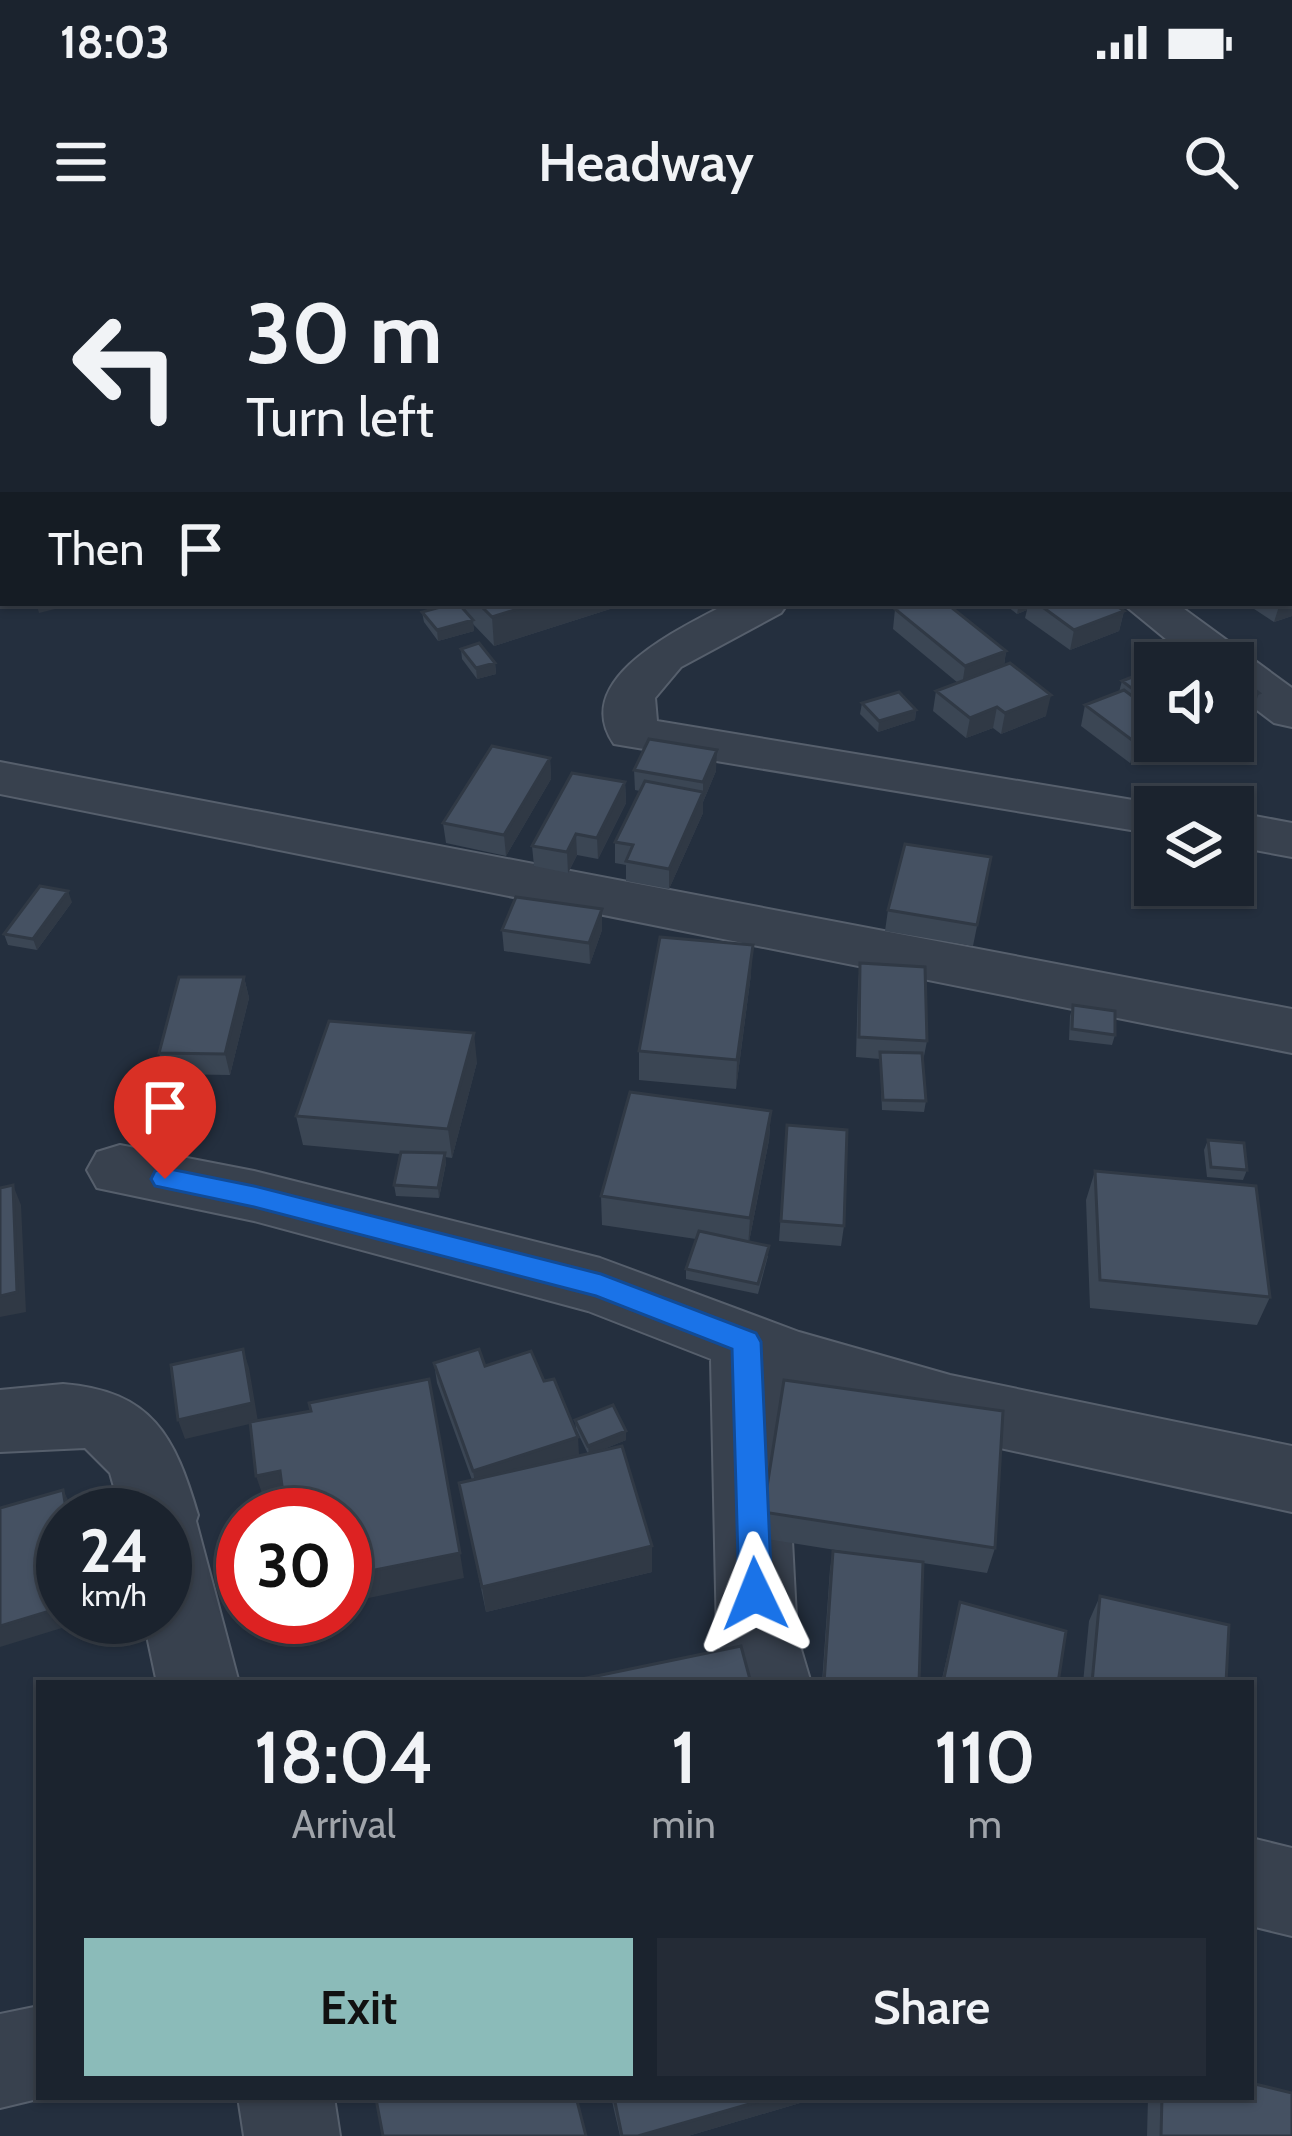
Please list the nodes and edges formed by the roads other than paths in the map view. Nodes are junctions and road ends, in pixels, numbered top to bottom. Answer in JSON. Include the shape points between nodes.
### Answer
{"nodes":[{"id":1,"x":758,"y":606,"type":"edge"},
{"id":2,"x":1150,"y":606,"type":"edge"},
{"id":3,"x":1197,"y":642,"type":"edge"},
{"id":4,"x":1254,"y":684,"type":"edge"},
{"id":5,"x":1292,"y":712,"type":"edge"},
{"id":6,"x":0,"y":778,"type":"edge"},
{"id":7,"x":1134,"y":814,"type":"edge"},
{"id":8,"x":1254,"y":833,"type":"edge"},
{"id":9,"x":1292,"y":840,"type":"edge"},
{"id":10,"x":1292,"y":1031,"type":"edge"},
{"id":11,"x":120,"y":1170,"type":"dead end"},
{"id":12,"x":746,"y":1342,"type":"junction"},
{"id":13,"x":0,"y":1421,"type":"edge"},
{"id":14,"x":1292,"y":1479,"type":"edge"},
{"id":15,"x":154,"y":1488,"type":"edge"},
{"id":16,"x":189,"y":1644,"type":"edge"},
{"id":17,"x":197,"y":1680,"type":"edge"},
{"id":18,"x":769,"y":1680,"type":"edge"},
{"id":19,"x":1254,"y":1883,"type":"edge"},
{"id":20,"x":1292,"y":1892,"type":"edge"},
{"id":21,"x":36,"y":2054,"type":"edge"},
{"id":22,"x":0,"y":2061,"type":"edge"},
{"id":23,"x":286,"y":2100,"type":"edge"},
{"id":24,"x":292,"y":2136,"type":"edge"}],
"edges":[{"from":1,"to":7,"type":"street","via":[[664,657],[630,695],[632,733]]},
{"from":2,"to":3,"type":"street"},
{"from":4,"to":5,"type":"street"},
{"from":6,"to":10,"type":"street"},
{"from":8,"to":9,"type":"street"},
{"from":11,"to":12,"type":"street","via":[[254,1196],[601,1286]]},
{"from":12,"to":14,"type":"street","via":[[950,1406]]},
{"from":12,"to":18,"type":"street","via":[[757,1636]]},
{"from":13,"to":15,"type":"street","via":[[64,1413],[118,1427],[148,1465]]},
{"from":16,"to":17,"type":"street"},
{"from":19,"to":20,"type":"street"},
{"from":21,"to":22,"type":"street"},
{"from":23,"to":24,"type":"street"}]}
